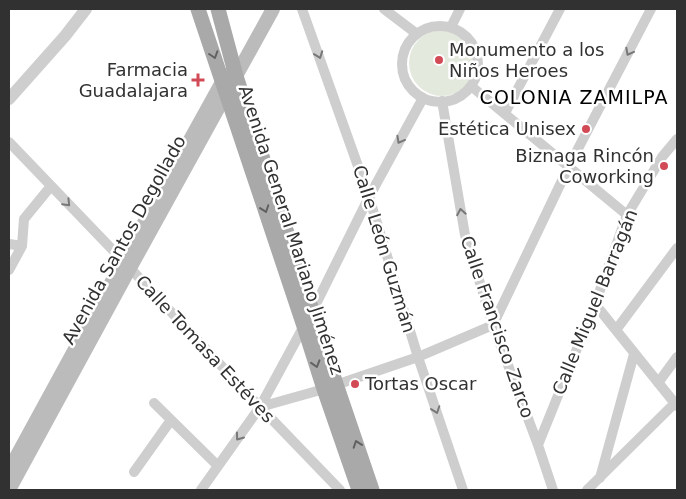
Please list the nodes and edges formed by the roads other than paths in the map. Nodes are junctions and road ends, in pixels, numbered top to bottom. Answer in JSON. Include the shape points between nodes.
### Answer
{"nodes":[{"id":1,"x":86,"y":9,"type":"edge"},
{"id":2,"x":198,"y":9,"type":"edge"},
{"id":3,"x":218,"y":9,"type":"edge"},
{"id":4,"x":262,"y":9,"type":"edge"},
{"id":5,"x":273,"y":9,"type":"edge"},
{"id":6,"x":302,"y":9,"type":"edge"},
{"id":7,"x":384,"y":9,"type":"edge"},
{"id":8,"x":460,"y":9,"type":"edge"},
{"id":9,"x":560,"y":9,"type":"edge"},
{"id":10,"x":651,"y":9,"type":"edge"},
{"id":11,"x":450,"y":27,"type":"junction"},
{"id":12,"x":417,"y":34,"type":"junction"},
{"id":13,"x":229,"y":79,"type":"junction"},
{"id":14,"x":471,"y":86,"type":"junction"},
{"id":15,"x":423,"y":98,"type":"junction"},
{"id":16,"x":9,"y":99,"type":"edge"},
{"id":17,"x":442,"y":102,"type":"junction"},
{"id":18,"x":506,"y":113,"type":"junction"},
{"id":19,"x":677,"y":139,"type":"edge"},
{"id":20,"x":9,"y":142,"type":"edge"},
{"id":21,"x":569,"y":166,"type":"junction"},
{"id":22,"x":50,"y":186,"type":"junction"},
{"id":23,"x":369,"y":197,"type":"junction"},
{"id":24,"x":627,"y":215,"type":"junction"},
{"id":25,"x":9,"y":244,"type":"edge"},
{"id":26,"x":22,"y":246,"type":"junction"},
{"id":27,"x":677,"y":248,"type":"edge"},
{"id":28,"x":126,"y":264,"type":"junction"},
{"id":29,"x":9,"y":270,"type":"edge"},
{"id":30,"x":595,"y":304,"type":"junction"},
{"id":31,"x":312,"y":310,"type":"junction"},
{"id":32,"x":493,"y":325,"type":"junction"},
{"id":33,"x":304,"y":326,"type":"junction"},
{"id":34,"x":616,"y":330,"type":"junction"},
{"id":35,"x":634,"y":354,"type":"junction"},
{"id":36,"x":418,"y":357,"type":"junction"},
{"id":37,"x":677,"y":357,"type":"edge"},
{"id":38,"x":658,"y":383,"type":"junction"},
{"id":39,"x":330,"y":386,"type":"junction"},
{"id":40,"x":154,"y":403,"type":"dead end"},
{"id":41,"x":677,"y":403,"type":"edge"},
{"id":42,"x":260,"y":408,"type":"junction"},
{"id":43,"x":171,"y":420,"type":"junction"},
{"id":44,"x":538,"y":445,"type":"junction"},
{"id":45,"x":218,"y":466,"type":"junction"},
{"id":46,"x":9,"y":470,"type":"edge"},
{"id":47,"x":134,"y":472,"type":"dead end"},
{"id":48,"x":600,"y":478,"type":"junction"},
{"id":49,"x":9,"y":490,"type":"edge"},
{"id":50,"x":201,"y":490,"type":"edge"},
{"id":51,"x":340,"y":490,"type":"edge"},
{"id":52,"x":358,"y":490,"type":"edge"},
{"id":53,"x":372,"y":490,"type":"edge"},
{"id":54,"x":463,"y":490,"type":"edge"},
{"id":55,"x":553,"y":490,"type":"edge"},
{"id":56,"x":588,"y":490,"type":"edge"}],
"edges":[{"from":1,"to":16,"type":"street"},
{"from":2,"to":13,"type":"main road","name":"Avenida General Mariano Jiménez","one_way":true},
{"from":3,"to":13,"type":"main road","name":"Avenida General Mariano Jiménez"},
{"from":4,"to":13,"type":"main road","name":"Avenida Santos Degollado"},
{"from":5,"to":13,"type":"main road","name":"Avenida Santos Degollado"},
{"from":6,"to":23,"type":"street","name":"Calle León Guzmán","one_way":true},
{"from":7,"to":12,"type":"street"},
{"from":8,"to":11,"type":"street"},
{"from":9,"to":18,"type":"street"},
{"from":10,"to":21,"type":"street","one_way":true},
{"from":11,"to":12,"type":"street","via":[[426,28]]},
{"from":11,"to":14,"type":"street","via":[[470,39],[476,49],[477,74]]},
{"from":12,"to":15,"type":"street","via":[[405,49],[403,70],[406,81]]},
{"from":13,"to":28,"type":"main road","name":"Avenida Santos Degollado"},
{"from":13,"to":31,"type":"main road","name":"Avenida General Mariano Jiménez"},
{"from":13,"to":33,"type":"main road","name":"Avenida General Mariano Jiménez","one_way":true},
{"from":14,"to":17,"type":"street","via":[[455,98]]},
{"from":14,"to":18,"type":"street"},
{"from":15,"to":17,"type":"street"},
{"from":15,"to":23,"type":"street","one_way":true},
{"from":32,"to":17,"type":"street","name":"Calle Francisco Zarco","one_way":true,"via":[[465,235]]},
{"from":18,"to":21,"type":"street"},
{"from":19,"to":24,"type":"street","name":"Calle Miguel Barragán","via":[[662,157]]},
{"from":20,"to":22,"type":"street","name":"Calle Tomasa Estéves"},
{"from":21,"to":24,"type":"street"},
{"from":21,"to":32,"type":"street"},
{"from":22,"to":26,"type":"street","via":[[24,219]]},
{"from":22,"to":28,"type":"street","name":"Calle Tomasa Estéves","one_way":true},
{"from":23,"to":31,"type":"street"},
{"from":23,"to":36,"type":"street","name":"Calle León Guzmán"},
{"from":24,"to":30,"type":"street","name":"Calle Miguel Barragán"},
{"from":25,"to":26,"type":"street"},
{"from":26,"to":29,"type":"street"},
{"from":27,"to":34,"type":"street"},
{"from":28,"to":42,"type":"street","name":"Calle Tomasa Estéves"},
{"from":28,"to":46,"type":"main road","name":"Avenida Santos Degollado"},
{"from":28,"to":49,"type":"main road","name":"Avenida Santos Degollado"},
{"from":30,"to":34,"type":"street"},
{"from":30,"to":44,"type":"street","name":"Calle Miguel Barragán"},
{"from":31,"to":33,"type":"street"},
{"from":31,"to":39,"type":"main road","name":"Avenida General Mariano Jiménez"},
{"from":32,"to":36,"type":"street"},
{"from":32,"to":44,"type":"street","name":"Calle Francisco Zarco"},
{"from":33,"to":39,"type":"main road","name":"Avenida General Mariano Jiménez","one_way":true},
{"from":33,"to":42,"type":"street"},
{"from":34,"to":35,"type":"street"},
{"from":35,"to":38,"type":"street"},
{"from":35,"to":48,"type":"street"},
{"from":36,"to":39,"type":"street"},
{"from":36,"to":54,"type":"street","name":"Calle León Guzmán","one_way":true},
{"from":37,"to":38,"type":"street"},
{"from":38,"to":41,"type":"street"},
{"from":39,"to":42,"type":"street"},
{"from":39,"to":52,"type":"main road","name":"Avenida General Mariano Jiménez"},
{"from":53,"to":39,"type":"main road","name":"Avenida General Mariano Jiménez","one_way":true},
{"from":40,"to":43,"type":"street"},
{"from":41,"to":48,"type":"street"},
{"from":42,"to":45,"type":"street","one_way":true},
{"from":42,"to":51,"type":"street","name":"Calle Tomasa Estéves"},
{"from":43,"to":45,"type":"street"},
{"from":43,"to":47,"type":"street"},
{"from":44,"to":55,"type":"street","name":"Calle Francisco Zarco"},
{"from":45,"to":50,"type":"street"},
{"from":48,"to":56,"type":"street"}]}
